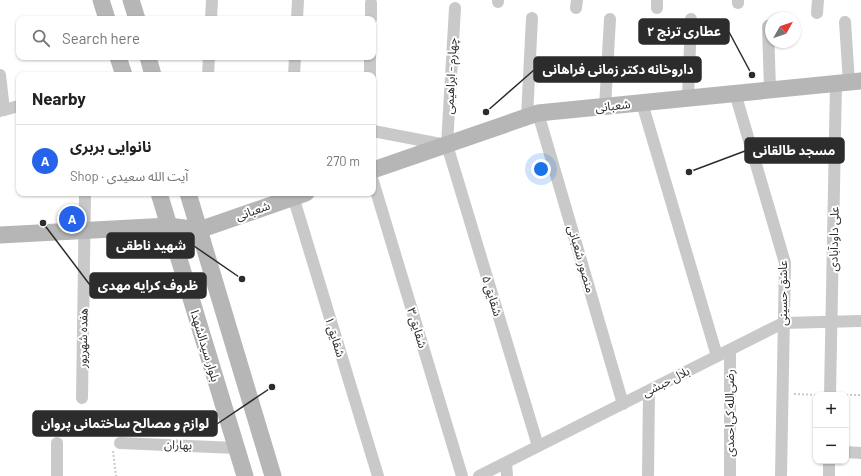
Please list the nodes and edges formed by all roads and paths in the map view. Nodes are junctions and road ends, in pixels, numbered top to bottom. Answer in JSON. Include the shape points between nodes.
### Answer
{"nodes":[{"id":1,"x":101,"y":0,"type":"edge"},
{"id":2,"x":131,"y":0,"type":"edge"},
{"id":3,"x":212,"y":0,"type":"edge"},
{"id":4,"x":298,"y":0,"type":"edge"},
{"id":5,"x":818,"y":0,"type":"edge"},
{"id":6,"x":371,"y":3,"type":"dead end"},
{"id":7,"x":455,"y":8,"type":"dead end"},
{"id":8,"x":817,"y":13,"type":"dead end"},
{"id":9,"x":106,"y":16,"type":"edge"},
{"id":10,"x":136,"y":16,"type":"edge"},
{"id":11,"x":211,"y":16,"type":"edge"},
{"id":12,"x":297,"y":16,"type":"edge"},
{"id":13,"x":371,"y":16,"type":"edge"},
{"id":14,"x":532,"y":18,"type":"dead end"},
{"id":15,"x":610,"y":19,"type":"dead end"},
{"id":16,"x":691,"y":19,"type":"dead end"},
{"id":17,"x":845,"y":22,"type":"dead end"},
{"id":18,"x":769,"y":48,"type":"edge"},
{"id":19,"x":119,"y":60,"type":"edge"},
{"id":20,"x":149,"y":60,"type":"edge"},
{"id":21,"x":209,"y":60,"type":"edge"},
{"id":22,"x":295,"y":60,"type":"edge"},
{"id":23,"x":370,"y":60,"type":"edge"},
{"id":24,"x":123,"y":72,"type":"edge"},
{"id":25,"x":153,"y":72,"type":"edge"},
{"id":26,"x":208,"y":72,"type":"edge"},
{"id":27,"x":294,"y":72,"type":"edge"},
{"id":28,"x":370,"y":72,"type":"edge"},
{"id":29,"x":0,"y":75,"type":"edge"},
{"id":30,"x":849,"y":82,"type":"edge"},
{"id":31,"x":770,"y":90,"type":"junction"},
{"id":32,"x":735,"y":94,"type":"junction"},
{"id":33,"x":688,"y":98,"type":"junction"},
{"id":34,"x":642,"y":103,"type":"junction"},
{"id":35,"x":16,"y":107,"type":"edge"},
{"id":36,"x":606,"y":107,"type":"junction"},
{"id":37,"x":2,"y":110,"type":"edge"},
{"id":38,"x":533,"y":115,"type":"junction"},
{"id":39,"x":376,"y":132,"type":"edge"},
{"id":40,"x":447,"y":145,"type":"junction"},
{"id":41,"x":376,"y":169,"type":"edge"},
{"id":42,"x":376,"y":191,"type":"edge"},
{"id":43,"x":85,"y":196,"type":"edge"},
{"id":44,"x":160,"y":196,"type":"edge"},
{"id":45,"x":189,"y":196,"type":"edge"},
{"id":46,"x":294,"y":196,"type":"edge"},
{"id":47,"x":297,"y":196,"type":"edge"},
{"id":48,"x":169,"y":226,"type":"junction"},
{"id":49,"x":199,"y":230,"type":"junction"},
{"id":50,"x":84,"y":231,"type":"junction"},
{"id":51,"x":0,"y":235,"type":"edge"},
{"id":52,"x":861,"y":321,"type":"edge"},
{"id":53,"x":832,"y":322,"type":"junction"},
{"id":54,"x":783,"y":323,"type":"junction"},
{"id":55,"x":730,"y":350,"type":"junction"},
{"id":56,"x":717,"y":356,"type":"junction"},
{"id":57,"x":649,"y":391,"type":"junction"},
{"id":58,"x":830,"y":392,"type":"edge"},
{"id":59,"x":782,"y":394,"type":"junction"},
{"id":60,"x":813,"y":395,"type":"edge"},
{"id":61,"x":849,"y":395,"type":"edge"},
{"id":62,"x":861,"y":395,"type":"edge"},
{"id":63,"x":82,"y":398,"type":"dead end"},
{"id":64,"x":623,"y":404,"type":"junction"},
{"id":65,"x":57,"y":443,"type":"dead end"},
{"id":66,"x":120,"y":443,"type":"joint"},
{"id":67,"x":538,"y":446,"type":"junction"},
{"id":68,"x":236,"y":448,"type":"junction"},
{"id":69,"x":849,"y":452,"type":"edge"},
{"id":70,"x":861,"y":453,"type":"edge"},
{"id":71,"x":506,"y":462,"type":"junction"},
{"id":72,"x":829,"y":464,"type":"edge"},
{"id":73,"x":57,"y":476,"type":"edge"},
{"id":74,"x":116,"y":476,"type":"edge"},
{"id":75,"x":245,"y":476,"type":"edge"},
{"id":76,"x":273,"y":476,"type":"edge"},
{"id":77,"x":378,"y":476,"type":"edge"},
{"id":78,"x":462,"y":476,"type":"edge"},
{"id":79,"x":480,"y":476,"type":"edge"},
{"id":80,"x":507,"y":476,"type":"edge"},
{"id":81,"x":648,"y":476,"type":"edge"},
{"id":82,"x":730,"y":476,"type":"edge"},
{"id":83,"x":782,"y":476,"type":"edge"},
{"id":84,"x":829,"y":476,"type":"edge"}],
"edges":[{"from":1,"to":9,"type":"street"},
{"from":2,"to":10,"type":"street"},
{"from":3,"to":11,"type":"street"},
{"from":4,"to":12,"type":"street"},
{"from":5,"to":8,"type":"street"},
{"from":6,"to":13,"type":"street"},
{"from":7,"to":40,"type":"street","name":"چهارم - ابراهیمی"},
{"from":14,"to":38,"type":"street","name":"منصور شعبانی"},
{"from":15,"to":36,"type":"street"},
{"from":16,"to":33,"type":"street"},
{"from":17,"to":30,"type":"street","name":"علی داودآبادی"},
{"from":18,"to":31,"type":"street"},
{"from":19,"to":24,"type":"street"},
{"from":20,"to":25,"type":"street"},
{"from":21,"to":26,"type":"street"},
{"from":22,"to":27,"type":"street"},
{"from":23,"to":28,"type":"street"},
{"from":29,"to":37,"type":"street"},
{"from":30,"to":31,"type":"street","name":"شعبانی"},
{"from":30,"to":53,"type":"street","name":"علی داودآبادی"},
{"from":31,"to":32,"type":"street","name":"شعبانی"},
{"from":32,"to":33,"type":"street","name":"شعبانی"},
{"from":32,"to":54,"type":"street","name":"عاشق حسینی","via":[[785,263]]},
{"from":33,"to":34,"type":"street","name":"شعبانی"},
{"from":34,"to":36,"type":"street","name":"شعبانی"},
{"from":34,"to":56,"type":"street"},
{"from":35,"to":37,"type":"street"},
{"from":36,"to":38,"type":"street","name":"شعبانی"},
{"from":38,"to":40,"type":"street","name":"شعبانی"},
{"from":38,"to":64,"type":"street","name":"منصور شعبانی"},
{"from":39,"to":40,"type":"street"},
{"from":40,"to":41,"type":"street","name":"شعبانی"},
{"from":40,"to":67,"type":"street","name":"شقایق ۵"},
{"from":42,"to":78,"type":"street","name":"شقایق ۳"},
{"from":43,"to":50,"type":"street","name":"هفده شهریور"},
{"from":44,"to":48,"type":"street","name":"بلوار سیدالشهدا"},
{"from":45,"to":49,"type":"street"},
{"from":46,"to":49,"type":"street","name":"شعبانی"},
{"from":47,"to":77,"type":"street","name":"شقایق ۱"},
{"from":48,"to":49,"type":"street"},
{"from":48,"to":50,"type":"street"},
{"from":48,"to":68,"type":"street","name":"بلوار سیدالشهدا"},
{"from":49,"to":76,"type":"street"},
{"from":50,"to":51,"type":"street"},
{"from":50,"to":63,"type":"street","name":"هفده شهریور"},
{"from":52,"to":53,"type":"street","name":"بلال حبشی"},
{"from":53,"to":54,"type":"street","name":"بلال حبشی"},
{"from":53,"to":58,"type":"street","name":"علی داودآبادی"},
{"from":54,"to":55,"type":"street","name":"بلال حبشی"},
{"from":54,"to":59,"type":"street","name":"عاشق حسینی"},
{"from":55,"to":56,"type":"street","name":"بلال حبشی"},
{"from":55,"to":82,"type":"street","name":"رضی‌الله کی‌احمدی"},
{"from":56,"to":57,"type":"street","name":"بلال حبشی"},
{"from":57,"to":64,"type":"street","name":"بلال حبشی"},
{"from":57,"to":81,"type":"street"},
{"from":59,"to":60,"type":"path"},
{"from":59,"to":83,"type":"street","name":"عاشق حسینی"},
{"from":61,"to":62,"type":"path"},
{"from":64,"to":67,"type":"street","name":"بلال حبشی"},
{"from":65,"to":73,"type":"street"},
{"from":66,"to":68,"type":"street","name":"بهاران"},
{"from":66,"to":74,"type":"path","via":[[113,450]]},
{"from":67,"to":71,"type":"street","name":"بلال حبشی"},
{"from":68,"to":75,"type":"street","name":"بلوار سیدالشهدا"},
{"from":69,"to":70,"type":"street"},
{"from":71,"to":79,"type":"street","name":"بلال حبشی"},
{"from":71,"to":80,"type":"street"},
{"from":72,"to":84,"type":"street"}]}
